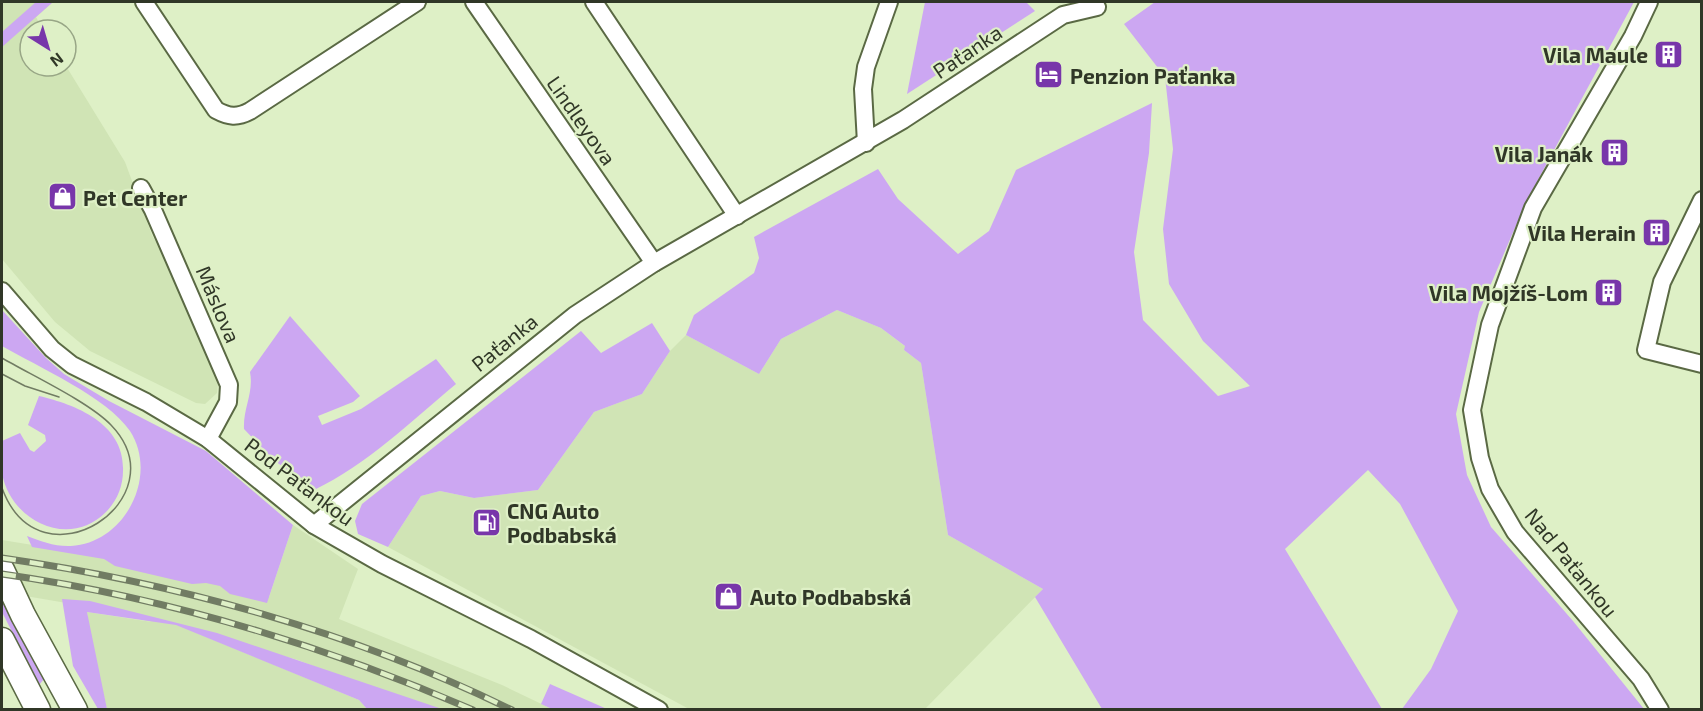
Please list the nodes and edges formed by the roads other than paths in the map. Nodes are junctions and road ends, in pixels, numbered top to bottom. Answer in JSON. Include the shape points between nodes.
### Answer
{"nodes":[{"id":1,"x":144,"y":2,"type":"edge"},
{"id":2,"x":417,"y":2,"type":"edge"},
{"id":3,"x":474,"y":2,"type":"edge"},
{"id":4,"x":594,"y":2,"type":"edge"},
{"id":5,"x":889,"y":2,"type":"edge"},
{"id":6,"x":1649,"y":2,"type":"edge"},
{"id":7,"x":1097,"y":7,"type":"dead end"},
{"id":8,"x":866,"y":142,"type":"junction"},
{"id":9,"x":141,"y":188,"type":"dead end"},
{"id":10,"x":1701,"y":200,"type":"edge"},
{"id":11,"x":737,"y":216,"type":"junction"},
{"id":12,"x":654,"y":263,"type":"junction"},
{"id":13,"x":2,"y":291,"type":"edge"},
{"id":14,"x":1701,"y":364,"type":"edge"},
{"id":15,"x":208,"y":439,"type":"junction"},
{"id":16,"x":314,"y":525,"type":"junction"},
{"id":17,"x":2,"y":570,"type":"edge"},
{"id":18,"x":2,"y":640,"type":"edge"},
{"id":19,"x":38,"y":710,"type":"edge"},
{"id":20,"x":75,"y":710,"type":"edge"},
{"id":21,"x":659,"y":710,"type":"edge"},
{"id":22,"x":1660,"y":710,"type":"edge"}],
"edges":[{"from":1,"to":2,"type":"street","via":[[216,110],[228,117],[250,111]]},
{"from":3,"to":12,"type":"street","name":"Lindleyova"},
{"from":4,"to":11,"type":"street"},
{"from":5,"to":8,"type":"street","via":[[866,67]]},
{"from":6,"to":22,"type":"street","name":"Nad Paťankou","via":[[1533,208],[1490,325],[1472,410],[1490,489],[1515,532],[1641,678]]},
{"from":7,"to":8,"type":"street","name":"Paťanka","via":[[1063,15]]},
{"from":8,"to":11,"type":"street","name":"Paťanka"},
{"from":9,"to":15,"type":"street","name":"Máslova","via":[[229,384],[228,402]]},
{"from":10,"to":14,"type":"street","via":[[1662,282],[1647,350]]},
{"from":11,"to":12,"type":"street","name":"Paťanka"},
{"from":12,"to":16,"type":"street","name":"Paťanka","via":[[575,315]]},
{"from":13,"to":15,"type":"street","name":"Pod Paťankou","via":[[72,365]]},
{"from":15,"to":16,"type":"street","name":"Pod Paťankou"},
{"from":16,"to":21,"type":"street","name":"Pod Paťankou"},
{"from":17,"to":20,"type":"main road"},
{"from":18,"to":19,"type":"main road"}]}
